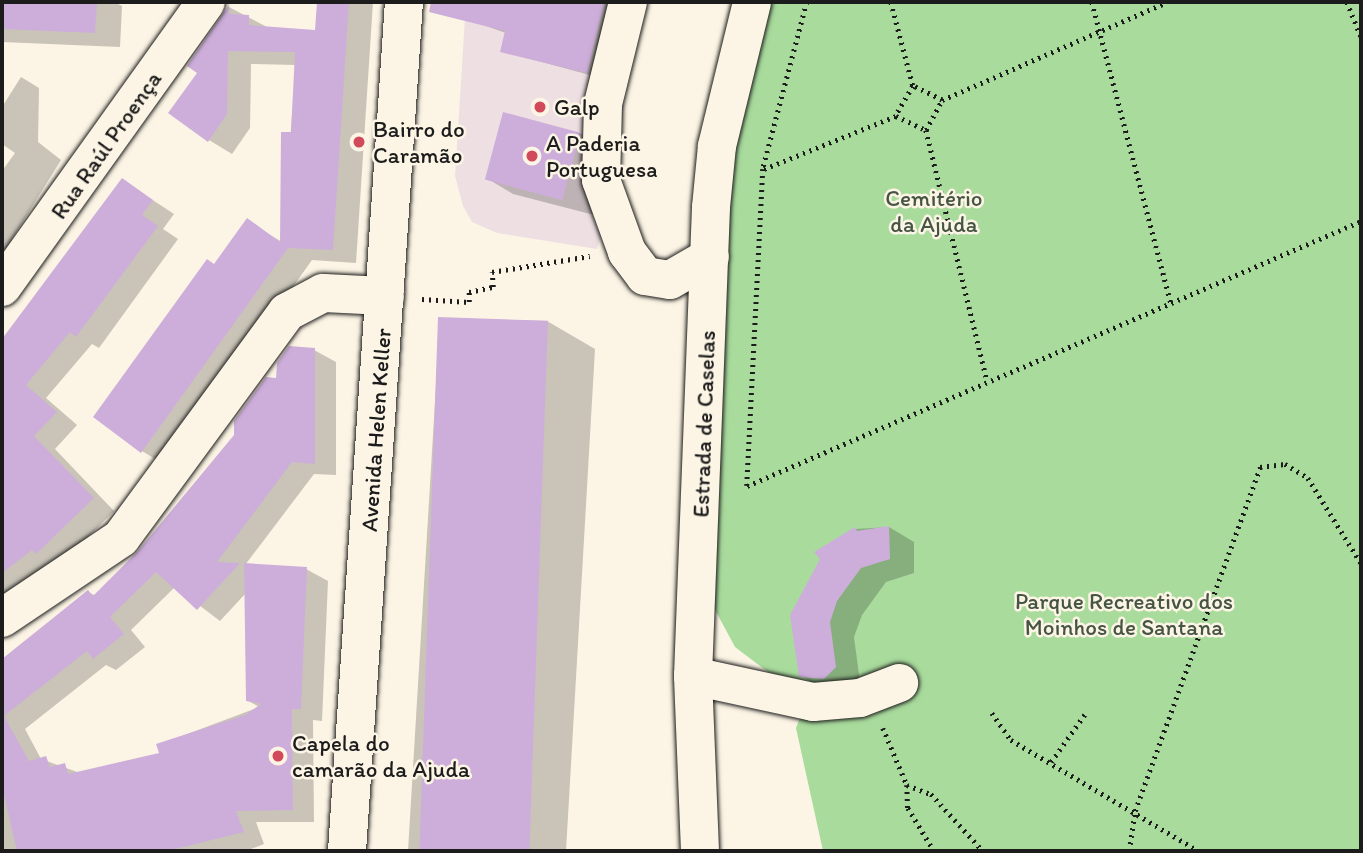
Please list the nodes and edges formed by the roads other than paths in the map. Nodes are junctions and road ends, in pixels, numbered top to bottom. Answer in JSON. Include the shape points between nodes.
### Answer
{"nodes":[{"id":1,"x":206,"y":2,"type":"edge"},
{"id":2,"x":628,"y":2,"type":"edge"},
{"id":3,"x":752,"y":2,"type":"edge"},
{"id":4,"x":406,"y":4,"type":"edge"},
{"id":5,"x":710,"y":257,"type":"junction"},
{"id":6,"x":2,"y":287,"type":"edge"},
{"id":7,"x":385,"y":296,"type":"junction"},
{"id":8,"x":2,"y":618,"type":"edge"},
{"id":9,"x":693,"y":676,"type":"junction"},
{"id":10,"x":887,"y":688,"type":"road end"},
{"id":11,"x":347,"y":851,"type":"edge"},
{"id":12,"x":700,"y":851,"type":"edge"}],
"edges":[{"from":1,"to":6,"type":"street","name":"Rua Raúl Proença"},
{"from":2,"to":5,"type":"street","via":[[603,104],[601,180],[626,253],[645,276],[670,280]]},
{"from":3,"to":5,"type":"street","name":"Estrada de Caselas","via":[[717,146]]},
{"from":4,"to":7,"type":"street","name":"Avenida Helen Keller"},
{"from":5,"to":9,"type":"street","name":"Estrada de Caselas"},
{"from":7,"to":8,"type":"street","via":[[323,293],[287,312],[121,538]]},
{"from":7,"to":11,"type":"street","name":"Avenida Helen Keller"},
{"from":9,"to":10,"type":"street","via":[[813,702]]},
{"from":9,"to":12,"type":"street","name":"Estrada de Caselas"}]}
